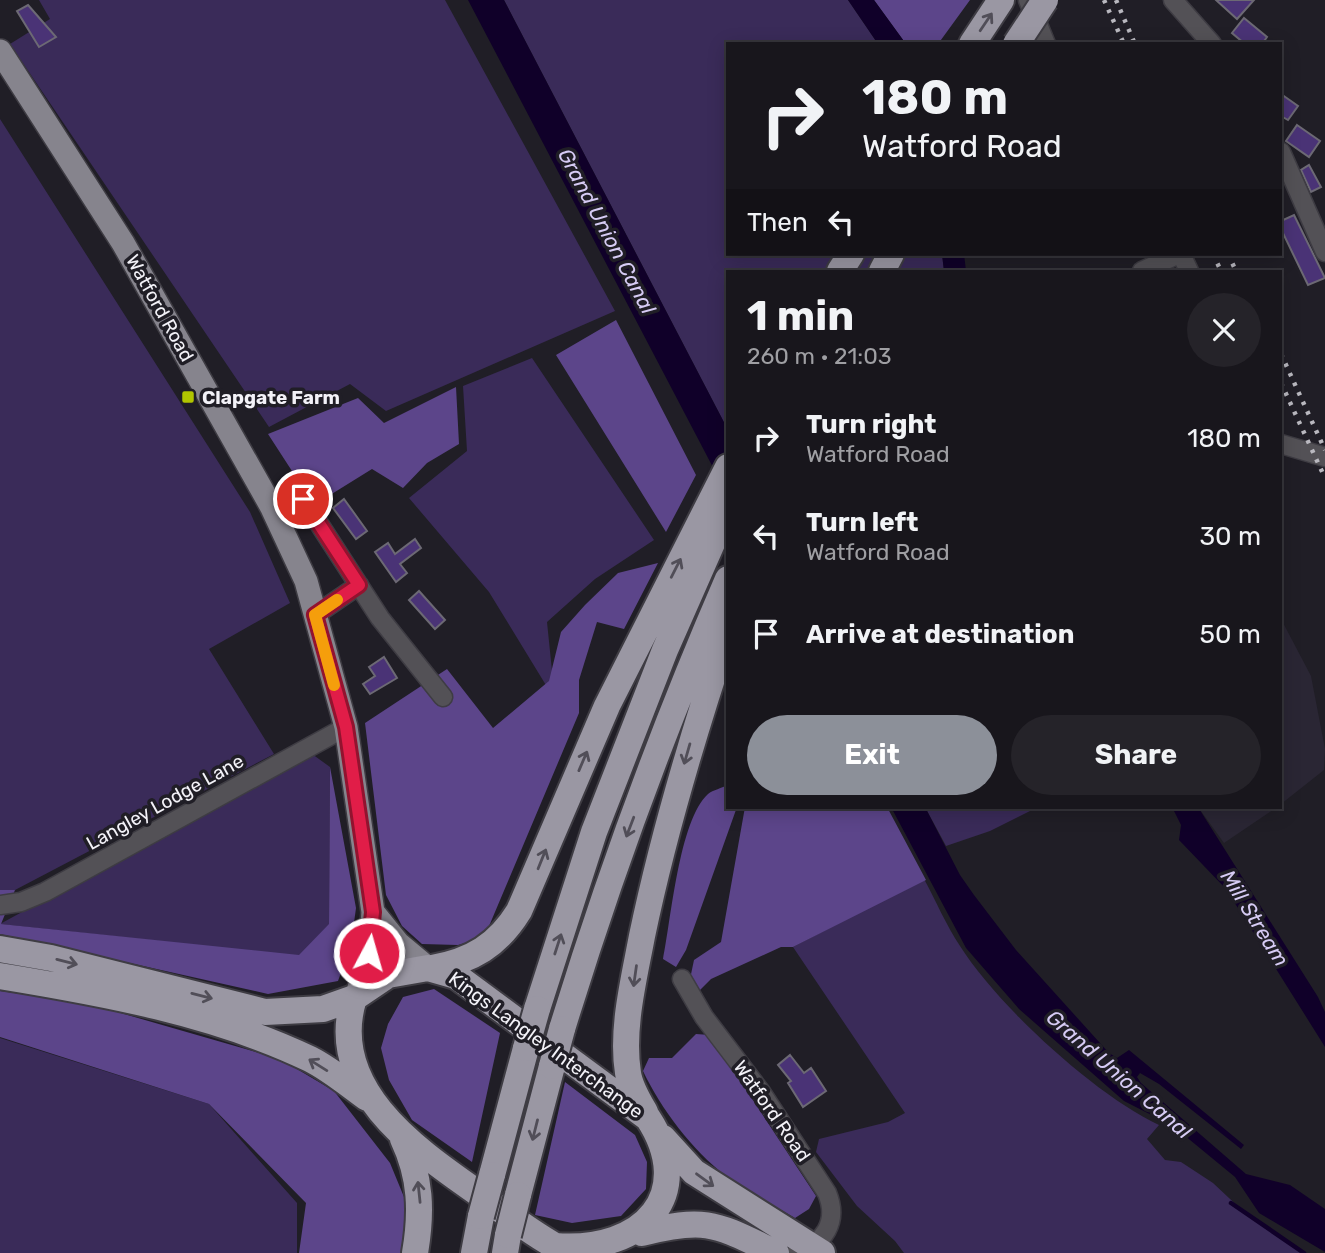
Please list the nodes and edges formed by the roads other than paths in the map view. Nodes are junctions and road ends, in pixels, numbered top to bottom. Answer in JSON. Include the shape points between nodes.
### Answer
{"nodes":[{"id":1,"x":1001,"y":0,"type":"edge"},
{"id":2,"x":1028,"y":0,"type":"edge"},
{"id":3,"x":1045,"y":0,"type":"edge"},
{"id":4,"x":1173,"y":0,"type":"edge"},
{"id":5,"x":973,"y":42,"type":"edge"},
{"id":6,"x":1017,"y":42,"type":"edge"},
{"id":7,"x":1045,"y":42,"type":"edge"},
{"id":8,"x":1210,"y":42,"type":"edge"},
{"id":9,"x":0,"y":51,"type":"edge"},
{"id":10,"x":1282,"y":154,"type":"edge"},
{"id":11,"x":1325,"y":252,"type":"edge"},
{"id":12,"x":1176,"y":256,"type":"edge"},
{"id":13,"x":1144,"y":270,"type":"edge"},
{"id":14,"x":1288,"y":446,"type":"edge"},
{"id":15,"x":1325,"y":457,"type":"edge"},
{"id":16,"x":726,"y":471,"type":"edge"},
{"id":17,"x":303,"y":499,"type":"dead end"},
{"id":18,"x":726,"y":513,"type":"edge"},
{"id":19,"x":726,"y":584,"type":"edge"},
{"id":20,"x":359,"y":585,"type":"junction"},
{"id":21,"x":315,"y":615,"type":"junction"},
{"id":22,"x":726,"y":636,"type":"edge"},
{"id":23,"x":443,"y":697,"type":"dead end"},
{"id":24,"x":346,"y":727,"type":"junction"},
{"id":25,"x":0,"y":905,"type":"edge"},
{"id":26,"x":373,"y":912,"type":"junction"},
{"id":27,"x":0,"y":949,"type":"edge"},
{"id":28,"x":430,"y":968,"type":"junction"},
{"id":29,"x":0,"y":976,"type":"edge"},
{"id":30,"x":682,"y":979,"type":"dead end"},
{"id":31,"x":356,"y":996,"type":"junction"},
{"id":32,"x":375,"y":1103,"type":"junction"},
{"id":33,"x":652,"y":1125,"type":"junction"},
{"id":34,"x":400,"y":1133,"type":"junction"},
{"id":35,"x":506,"y":1244,"type":"edge"},
{"id":36,"x":627,"y":1244,"type":"edge"},
{"id":37,"x":811,"y":1251,"type":"edge"},
{"id":38,"x":415,"y":1253,"type":"edge"},
{"id":39,"x":474,"y":1253,"type":"edge"},
{"id":40,"x":776,"y":1253,"type":"edge"}],
"edges":[{"from":5,"to":1,"type":"highway","one_way":true},
{"from":2,"to":7,"type":"street"},
{"from":3,"to":6,"type":"highway","bridge":true},
{"from":4,"to":8,"type":"street"},
{"from":9,"to":21,"type":"main road","name":"Watford Road","via":[[123,243],[271,506],[306,581]]},
{"from":10,"to":11,"type":"street"},
{"from":12,"to":13,"type":"street"},
{"from":14,"to":15,"type":"street"},
{"from":28,"to":16,"type":"highway","one_way":true,"via":[[477,956],[506,931],[532,884],[607,706]]},
{"from":17,"to":20,"type":"street"},
{"from":39,"to":18,"type":"highway","one_way":true,"bridge":true,"via":[[537,1009],[594,832],[665,650]]},
{"from":19,"to":35,"type":"highway","one_way":true,"bridge":true,"via":[[604,892],[562,1029]]},
{"from":20,"to":21,"type":"street"},
{"from":20,"to":23,"type":"street"},
{"from":21,"to":24,"type":"main road","name":"Watford Road"},
{"from":22,"to":33,"type":"highway","one_way":true,"via":[[687,752],[636,967],[628,1076]]},
{"from":24,"to":25,"type":"street","name":"Langley Lodge Lane","via":[[45,892]]},
{"from":24,"to":26,"type":"main road","name":"Watford Road"},
{"from":26,"to":28,"type":"main road","via":[[398,943]]},
{"from":26,"to":31,"type":"main road","name":"Watford Road","via":[[369,953]]},
{"from":27,"to":31,"type":"highway","name":"Kings Langley Interchange","one_way":true,"via":[[265,1012],[323,1009]]},
{"from":28,"to":31,"type":"highway","name":"Kings Langley Interchange","via":[[388,975]]},
{"from":28,"to":33,"type":"highway","name":"Kings Langley Interchange","via":[[456,976]]},
{"from":32,"to":29,"type":"highway","one_way":true,"via":[[311,1060],[263,1040],[129,1001]]},
{"from":30,"to":37,"type":"street","name":"Watford Road","via":[[827,1193],[832,1214]]},
{"from":31,"to":32,"type":"highway","via":[[346,1031],[348,1048]]},
{"from":32,"to":34,"type":"highway"},
{"from":33,"to":36,"type":"highway","name":"Kings Langley Interchange","via":[[668,1165],[666,1180],[659,1206]]},
{"from":33,"to":37,"type":"highway","name":"Watford Road","one_way":true,"via":[[694,1172]]},
{"from":34,"to":36,"type":"highway","via":[[437,1165],[555,1246],[596,1252]]},
{"from":38,"to":34,"type":"highway","one_way":true,"via":[[419,1182]]},
{"from":36,"to":40,"type":"highway","via":[[674,1225],[717,1225]]}]}
